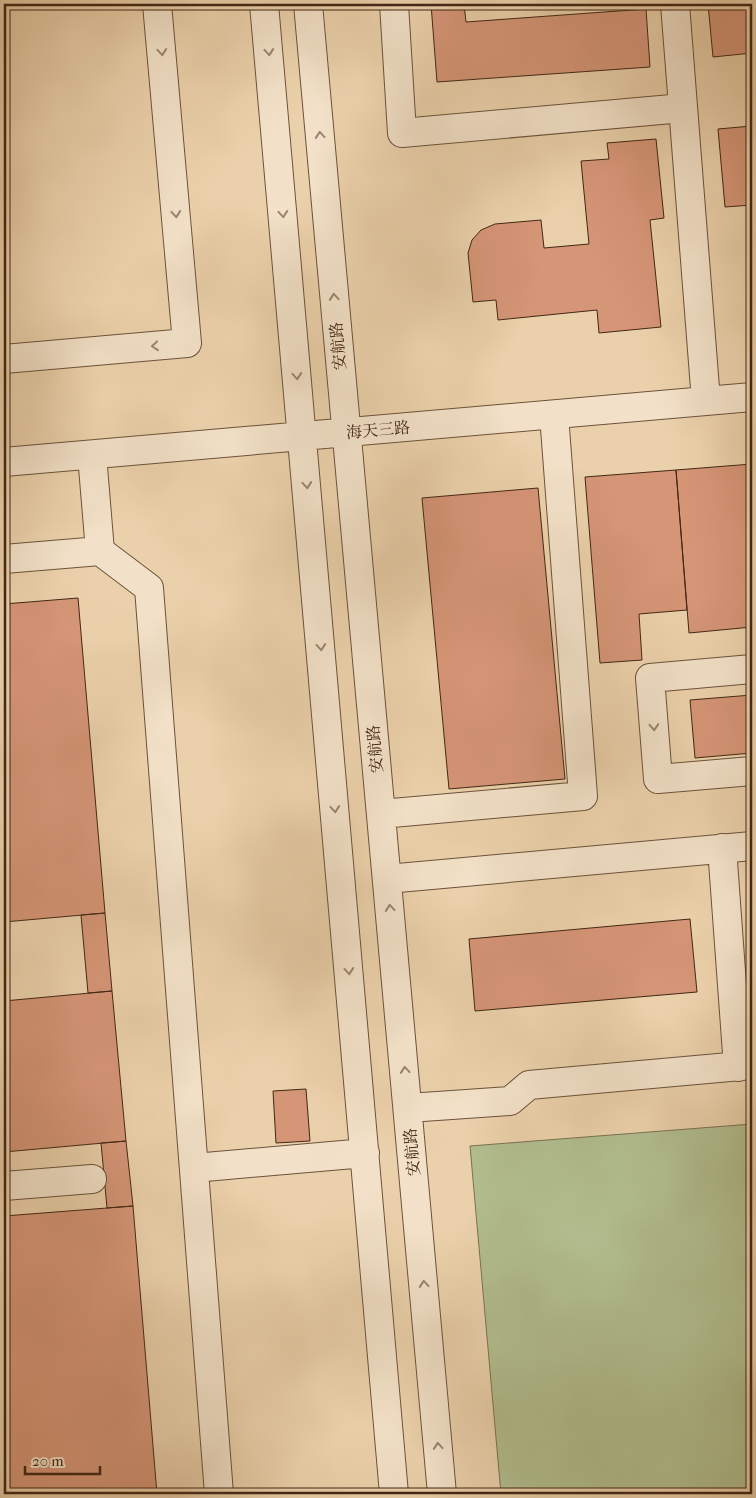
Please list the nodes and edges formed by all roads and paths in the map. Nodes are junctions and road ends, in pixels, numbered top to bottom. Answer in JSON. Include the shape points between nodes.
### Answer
{"nodes":[{"id":1,"x":157,"y":4,"type":"edge"},
{"id":2,"x":264,"y":4,"type":"edge"},
{"id":3,"x":308,"y":4,"type":"edge"},
{"id":4,"x":394,"y":4,"type":"edge"},
{"id":5,"x":675,"y":4,"type":"edge"},
{"id":6,"x":683,"y":108,"type":"junction"},
{"id":7,"x":4,"y":359,"type":"edge"},
{"id":8,"x":752,"y":397,"type":"edge"},
{"id":9,"x":706,"y":401,"type":"junction"},
{"id":10,"x":554,"y":415,"type":"junction"},
{"id":11,"x":346,"y":432,"type":"junction"},
{"id":12,"x":303,"y":436,"type":"junction"},
{"id":13,"x":92,"y":456,"type":"junction"},
{"id":14,"x":4,"y":462,"type":"edge"},
{"id":15,"x":100,"y":551,"type":"junction"},
{"id":16,"x":4,"y":559,"type":"edge"},
{"id":17,"x":752,"y":669,"type":"edge"},
{"id":18,"x":752,"y":771,"type":"edge"},
{"id":19,"x":381,"y":814,"type":"junction"},
{"id":20,"x":752,"y":846,"type":"edge"},
{"id":21,"x":722,"y":848,"type":"junction"},
{"id":22,"x":387,"y":879,"type":"junction"},
{"id":23,"x":745,"y":1066,"type":"edge"},
{"id":24,"x":408,"y":1108,"type":"junction"},
{"id":25,"x":365,"y":1152,"type":"junction"},
{"id":26,"x":194,"y":1168,"type":"junction"},
{"id":27,"x":92,"y":1179,"type":"dead end"},
{"id":28,"x":4,"y":1186,"type":"edge"},
{"id":29,"x":219,"y":1494,"type":"edge"},
{"id":30,"x":394,"y":1494,"type":"edge"},
{"id":31,"x":442,"y":1494,"type":"edge"}],
"edges":[{"from":1,"to":7,"type":"street","one_way":true,"via":[[187,343]]},
{"from":2,"to":12,"type":"street","one_way":true},
{"from":11,"to":3,"type":"street","name":"安航路","one_way":true},
{"from":4,"to":6,"type":"street","via":[[402,133]]},
{"from":5,"to":6,"type":"street"},
{"from":6,"to":9,"type":"street"},
{"from":8,"to":9,"type":"street","name":"海天三路"},
{"from":9,"to":10,"type":"street","name":"海天三路"},
{"from":10,"to":11,"type":"street","name":"海天三路"},
{"from":10,"to":19,"type":"street","via":[[583,796]]},
{"from":11,"to":12,"type":"street","name":"海天三路"},
{"from":11,"to":19,"type":"street","name":"安航路"},
{"from":12,"to":13,"type":"street","name":"海天三路"},
{"from":12,"to":25,"type":"street","one_way":true},
{"from":13,"to":14,"type":"street","name":"海天三路"},
{"from":13,"to":15,"type":"street"},
{"from":15,"to":16,"type":"street"},
{"from":15,"to":26,"type":"street","via":[[149,588]]},
{"from":17,"to":18,"type":"street","one_way":true,"via":[[650,678],[658,779]]},
{"from":19,"to":22,"type":"street","name":"安航路"},
{"from":20,"to":21,"type":"street"},
{"from":21,"to":22,"type":"street"},
{"from":21,"to":23,"type":"street"},
{"from":24,"to":22,"type":"street","name":"安航路","one_way":true},
{"from":23,"to":24,"type":"street","via":[[529,1085],[510,1101]]},
{"from":31,"to":24,"type":"street","name":"安航路","one_way":true},
{"from":25,"to":26,"type":"street"},
{"from":25,"to":30,"type":"street"},
{"from":26,"to":29,"type":"street"},
{"from":27,"to":28,"type":"street"}]}
